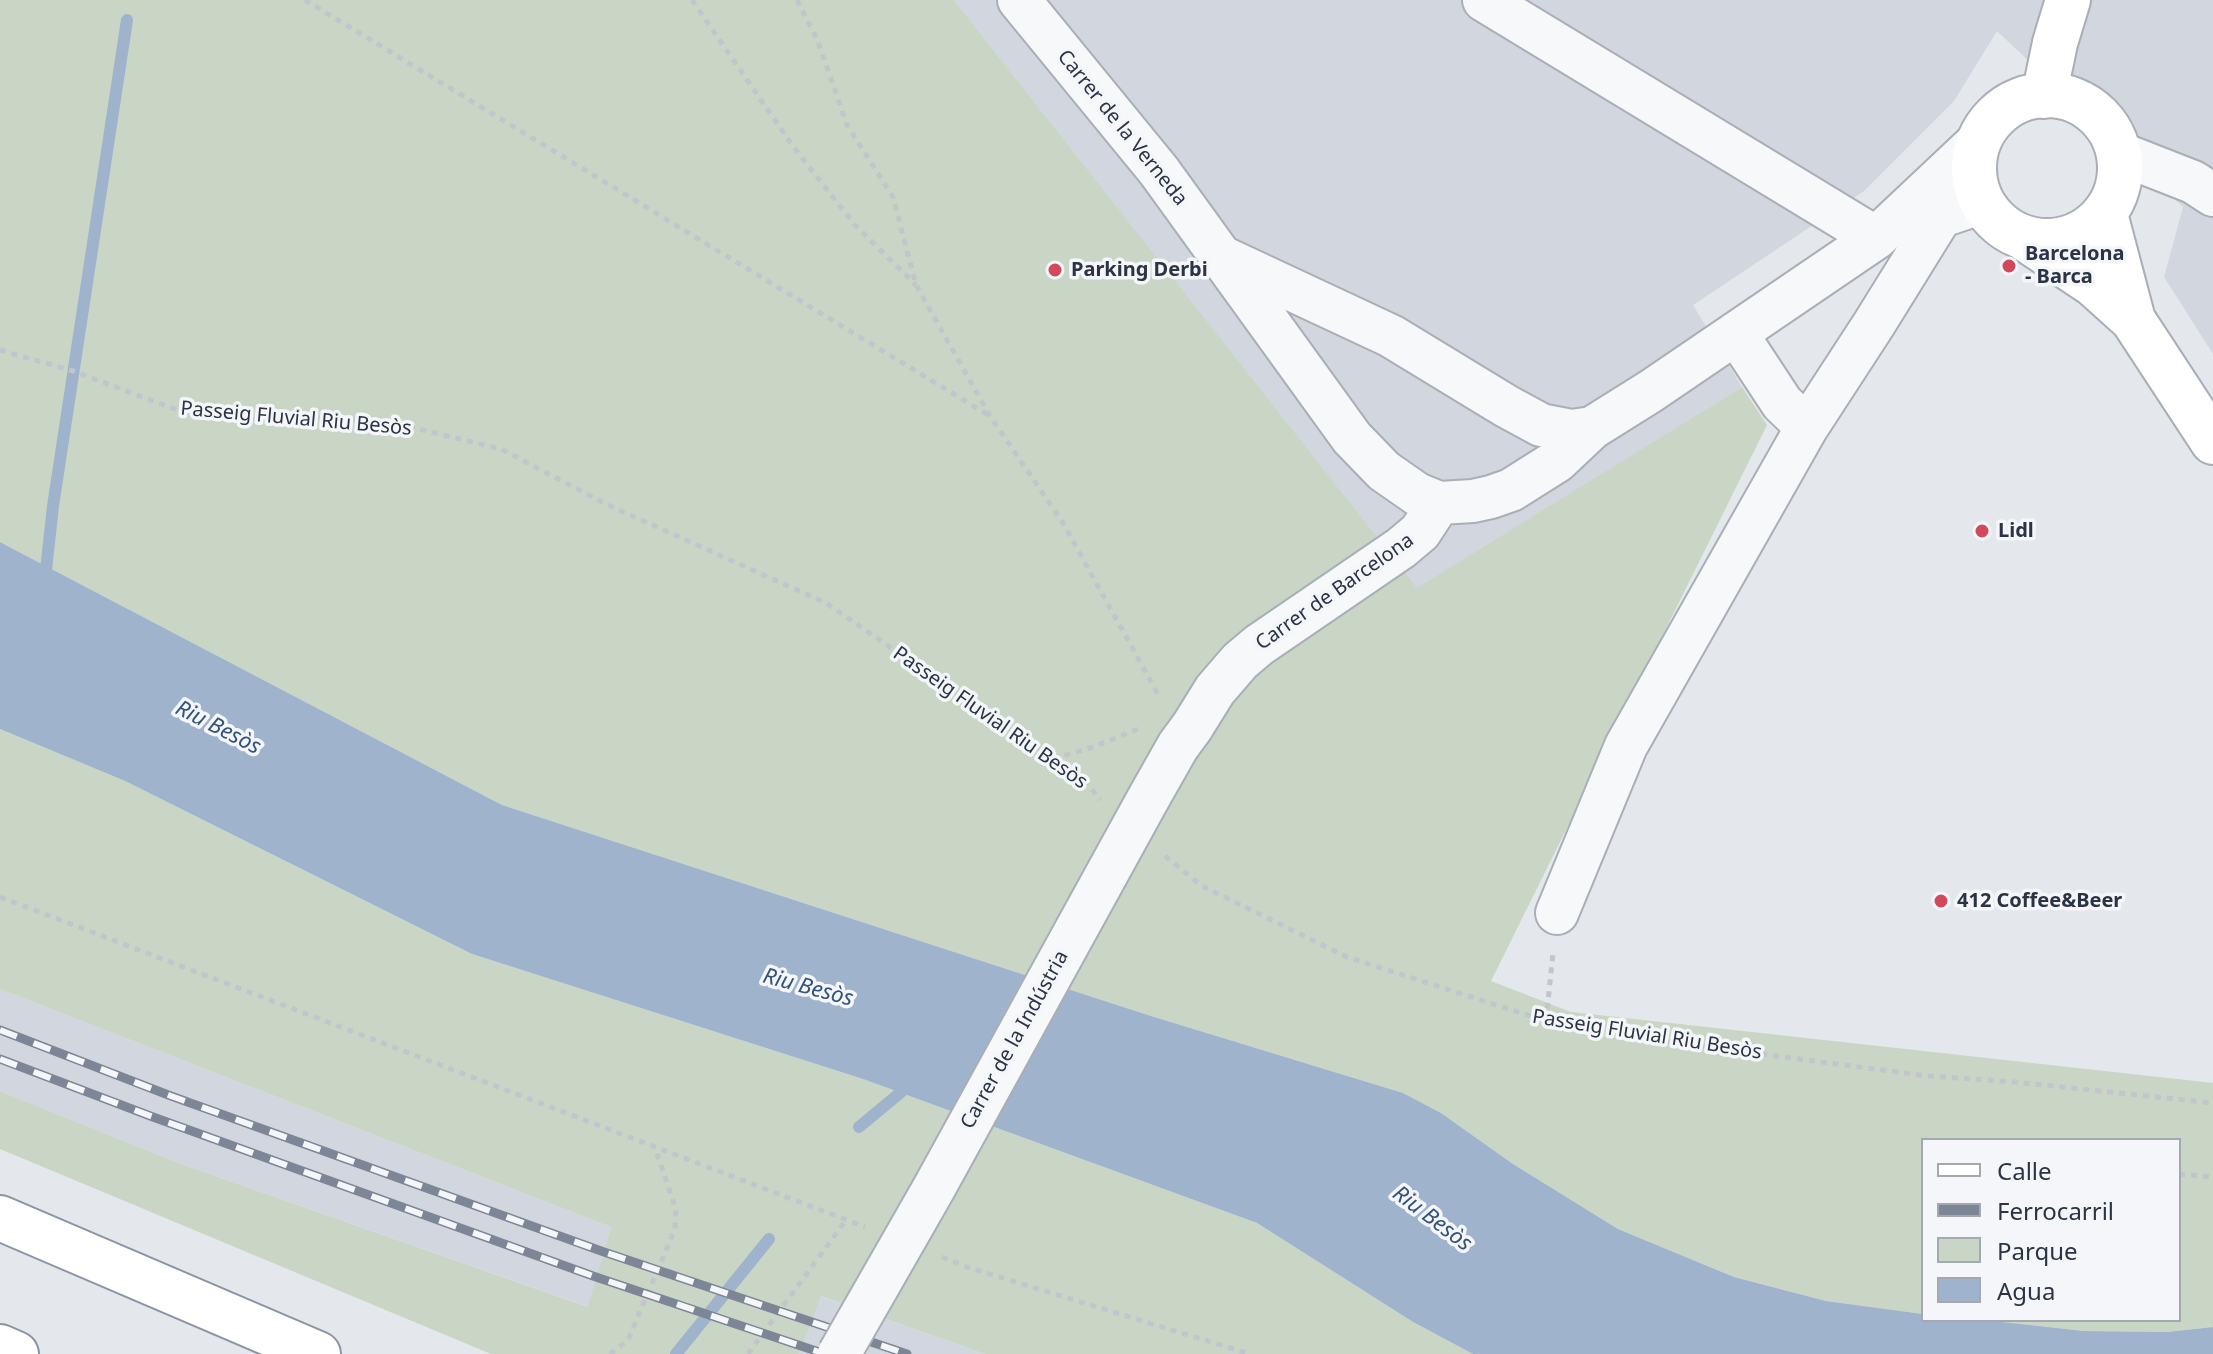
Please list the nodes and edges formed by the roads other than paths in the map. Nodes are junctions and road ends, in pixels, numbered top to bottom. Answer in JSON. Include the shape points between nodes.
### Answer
{"nodes":[{"id":1,"x":1019,"y":0,"type":"edge"},
{"id":2,"x":1484,"y":0,"type":"edge"},
{"id":3,"x":2068,"y":0,"type":"edge"},
{"id":4,"x":2044,"y":96,"type":"junction"},
{"id":5,"x":1978,"y":142,"type":"junction"},
{"id":6,"x":2119,"y":153,"type":"junction"},
{"id":7,"x":2213,"y":195,"type":"edge"},
{"id":8,"x":1961,"y":209,"type":"junction"},
{"id":9,"x":2105,"y":214,"type":"junction"},
{"id":10,"x":1876,"y":238,"type":"junction"},
{"id":11,"x":2027,"y":240,"type":"junction"},
{"id":12,"x":1223,"y":258,"type":"junction"},
{"id":13,"x":2133,"y":320,"type":"junction"},
{"id":14,"x":1736,"y":333,"type":"junction"},
{"id":15,"x":1391,"y":336,"type":"junction"},
{"id":16,"x":1307,"y":376,"type":"junction"},
{"id":17,"x":1807,"y":427,"type":"junction"},
{"id":18,"x":1592,"y":428,"type":"junction"},
{"id":19,"x":2213,"y":442,"type":"edge"},
{"id":20,"x":1439,"y":503,"type":"junction"},
{"id":21,"x":1177,"y":715,"type":"joint"},
{"id":22,"x":1557,"y":913,"type":"road end"},
{"id":23,"x":0,"y":1218,"type":"edge"},
{"id":24,"x":0,"y":1347,"type":"edge"},
{"id":25,"x":16,"y":1354,"type":"edge"},
{"id":26,"x":318,"y":1354,"type":"edge"},
{"id":27,"x":839,"y":1354,"type":"edge"}],
"edges":[{"from":1,"to":12,"type":"street","name":"Carrer de la Verneda"},
{"from":2,"to":10,"type":"street"},
{"from":3,"to":4,"type":"main road"},
{"from":4,"to":5,"type":"main road","via":[[2011,104],[1991,120]]},
{"from":4,"to":6,"type":"main road","via":[[2061,96],[2091,109],[2109,128]]},
{"from":5,"to":8,"type":"main road","via":[[1976,187]]},
{"from":5,"to":10,"type":"street"},
{"from":6,"to":7,"type":"street"},
{"from":6,"to":9,"type":"main road","via":[[2120,179]]},
{"from":8,"to":10,"type":"street"},
{"from":8,"to":11,"type":"main road"},
{"from":8,"to":17,"type":"street","via":[[1874,324]]},
{"from":9,"to":11,"type":"main road","via":[[2086,231],[2053,243]]},
{"from":9,"to":13,"type":"main road"},
{"from":10,"to":14,"type":"street"},
{"from":11,"to":13,"type":"main road","via":[[2093,284]]},
{"from":12,"to":15,"type":"street","name":"Carrer de la Verneda"},
{"from":12,"to":16,"type":"street","name":"Carrer de la Verneda"},
{"from":13,"to":19,"type":"main road"},
{"from":14,"to":17,"type":"street","via":[[1782,403]]},
{"from":14,"to":18,"type":"street"},
{"from":15,"to":16,"type":"street","via":[[1358,334],[1331,341],[1314,357]]},
{"from":15,"to":18,"type":"street","name":"Carrer de la Verneda","via":[[1541,425],[1572,431]]},
{"from":16,"to":20,"type":"street","name":"Carrer de la Verneda","via":[[1352,438],[1384,471]]},
{"from":17,"to":22,"type":"street","via":[[1626,746]]},
{"from":18,"to":20,"type":"street","via":[[1557,461],[1511,490],[1473,501]]},
{"from":20,"to":21,"type":"street","name":"Carrer de Barcelona","via":[[1420,532],[1401,548],[1259,645],[1215,690]]},
{"from":21,"to":27,"type":"street","name":"Carrer de la Indústria","bridge":true,"via":[[1178,746]]},
{"from":23,"to":26,"type":"main road"},
{"from":24,"to":25,"type":"main road"}]}
